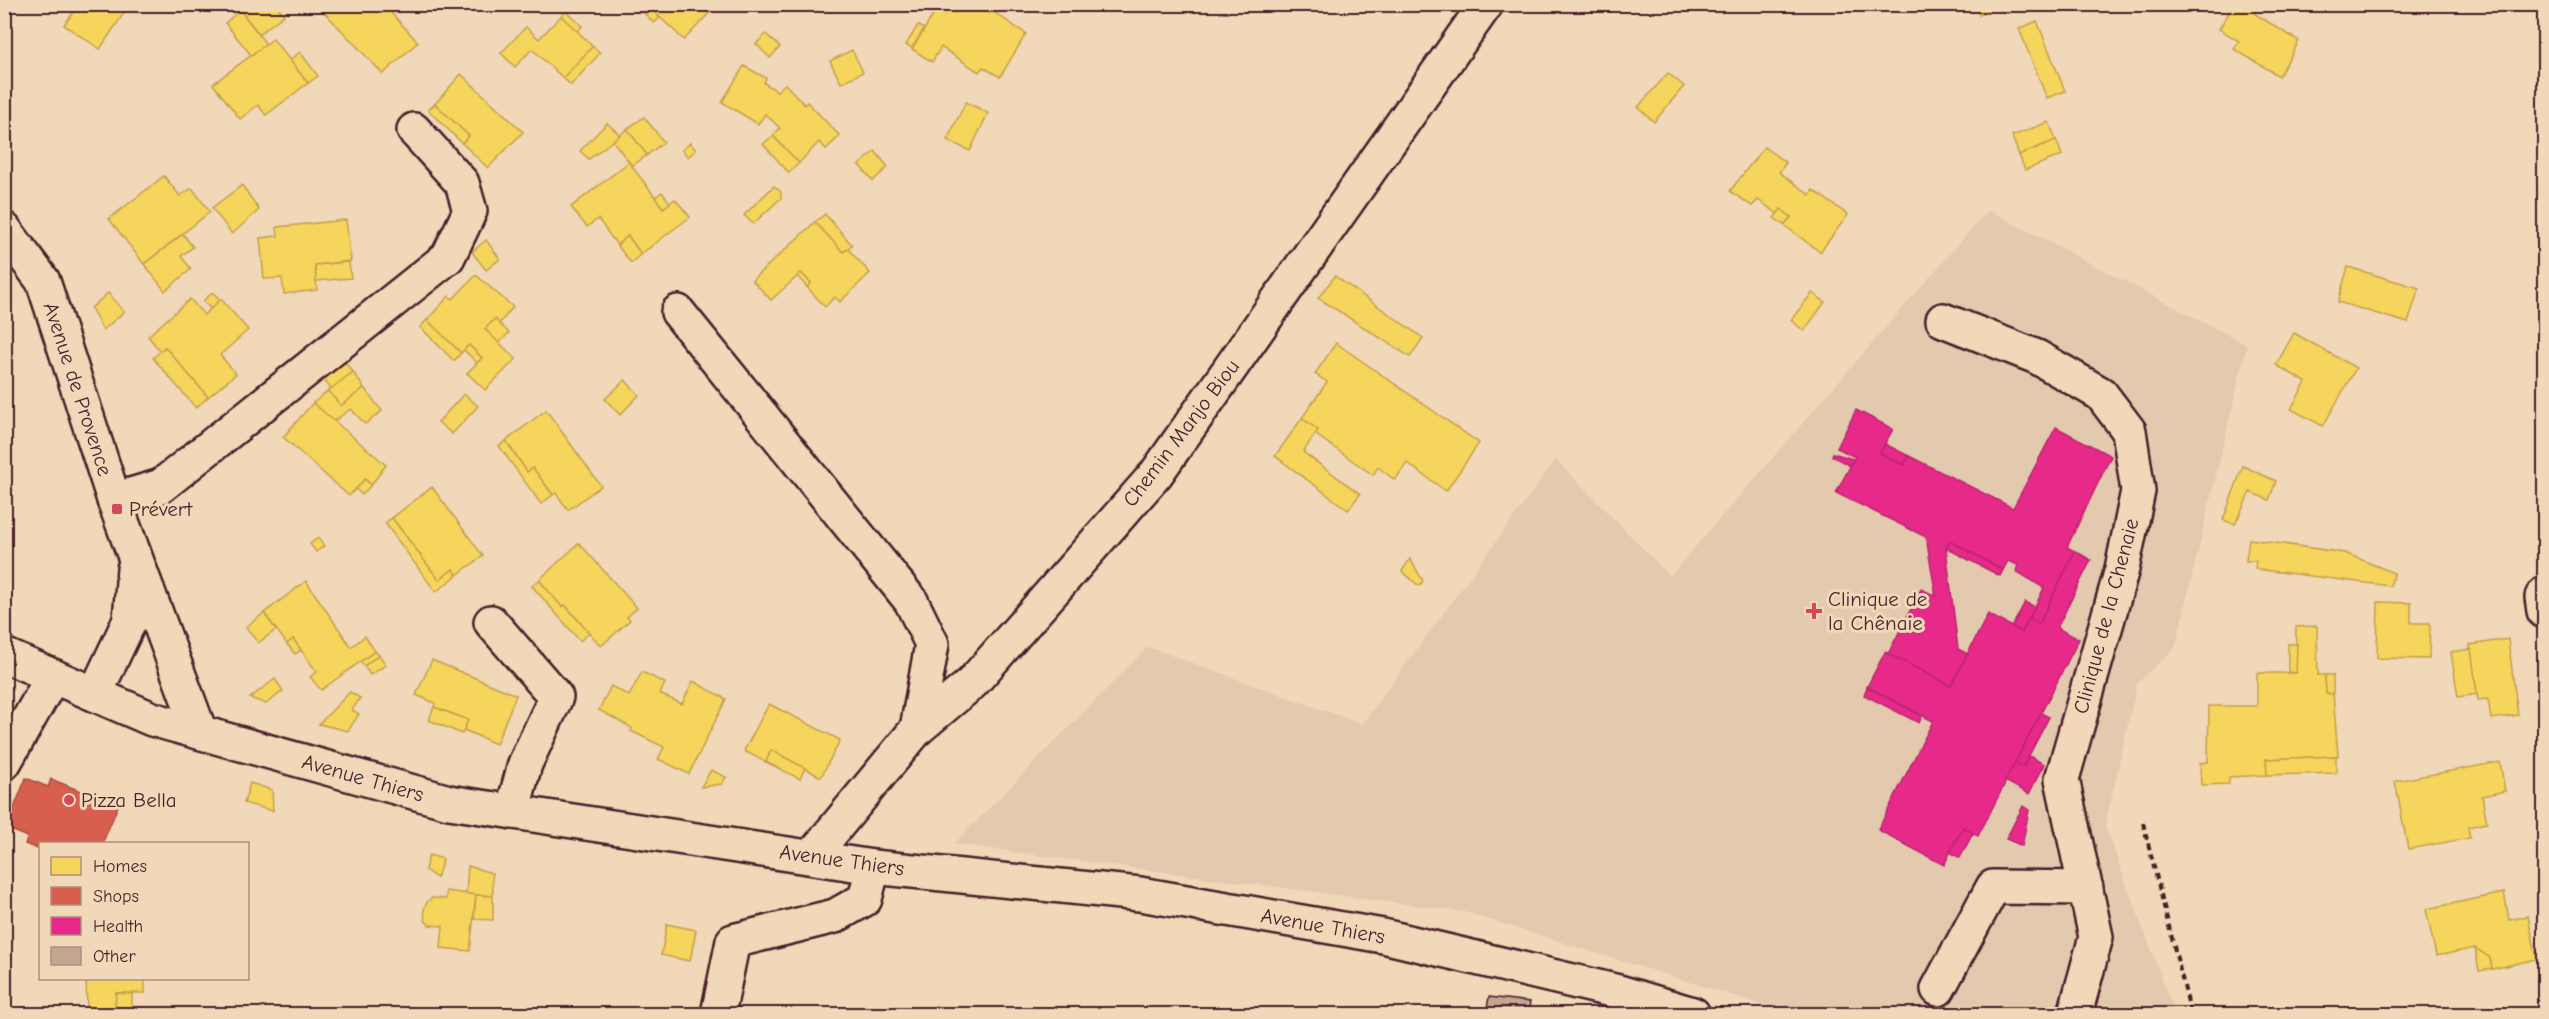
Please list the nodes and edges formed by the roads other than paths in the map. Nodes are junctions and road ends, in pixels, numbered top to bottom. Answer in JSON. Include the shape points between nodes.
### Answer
{"nodes":[{"id":1,"x":1486,"y":4,"type":"edge"},
{"id":2,"x":414,"y":130,"type":"dead end"},
{"id":3,"x":4,"y":229,"type":"edge"},
{"id":4,"x":678,"y":312,"type":"dead end"},
{"id":5,"x":1943,"y":320,"type":"dead end"},
{"id":6,"x":114,"y":500,"type":"junction"},
{"id":7,"x":134,"y":558,"type":"junction"},
{"id":8,"x":2544,"y":594,"type":"edge"},
{"id":9,"x":2544,"y":611,"type":"edge"},
{"id":10,"x":491,"y":622,"type":"dead end"},
{"id":11,"x":4,"y":655,"type":"edge"},
{"id":12,"x":53,"y":676,"type":"junction"},
{"id":13,"x":94,"y":694,"type":"junction"},
{"id":14,"x":917,"y":729,"type":"junction"},
{"id":15,"x":200,"y":732,"type":"junction"},
{"id":16,"x":4,"y":763,"type":"edge"},
{"id":17,"x":512,"y":812,"type":"junction"},
{"id":18,"x":812,"y":856,"type":"junction"},
{"id":19,"x":873,"y":867,"type":"junction"},
{"id":20,"x":2086,"y":888,"type":"junction"},
{"id":21,"x":1938,"y":988,"type":"dead end"},
{"id":22,"x":718,"y":1014,"type":"edge"},
{"id":23,"x":1693,"y":1014,"type":"edge"},
{"id":24,"x":2075,"y":1014,"type":"edge"}],
"edges":[{"from":1,"to":14,"type":"street","name":"Chemin Manjo Biou","via":[[1156,474],[972,682]]},
{"from":2,"to":6,"type":"street","via":[[462,183],[471,211],[448,257],[161,486]]},
{"from":3,"to":6,"type":"street","name":"Avenue de Provence","via":[[43,281]]},
{"from":4,"to":14,"type":"street","via":[[911,601],[932,644]]},
{"from":5,"to":20,"type":"street","name":"Clinique de la Chenaie","via":[[2037,357],[2101,394],[2129,431],[2138,491],[2122,569],[2062,779]]},
{"from":6,"to":7,"type":"street","name":"Avenue de Provence"},
{"from":7,"to":13,"type":"street","name":"Avenue de Provence","via":[[130,620]]},
{"from":7,"to":15,"type":"street","name":"Avenue de Provence"},
{"from":8,"to":9,"type":"street"},
{"from":10,"to":17,"type":"street","via":[[556,698],[525,765]]},
{"from":11,"to":12,"type":"street","name":"Avenue Thiers"},
{"from":12,"to":13,"type":"street","name":"Avenue Thiers"},
{"from":12,"to":16,"type":"street"},
{"from":13,"to":15,"type":"street","name":"Avenue Thiers","via":[[152,719]]},
{"from":14,"to":18,"type":"street","name":"Chemin Manjo Biou"},
{"from":15,"to":17,"type":"street","name":"Avenue Thiers","via":[[449,802]]},
{"from":17,"to":18,"type":"street","name":"Avenue Thiers"},
{"from":18,"to":19,"type":"street","name":"Avenue Thiers"},
{"from":19,"to":22,"type":"street","via":[[865,899],[835,916],[733,941]]},
{"from":19,"to":23,"type":"street","name":"Avenue Thiers","via":[[1140,894],[1383,936],[1619,992]]},
{"from":20,"to":21,"type":"street","via":[[1993,887]]},
{"from":20,"to":24,"type":"street","name":"Clinique de la Chenaie","via":[[2096,937]]}]}
